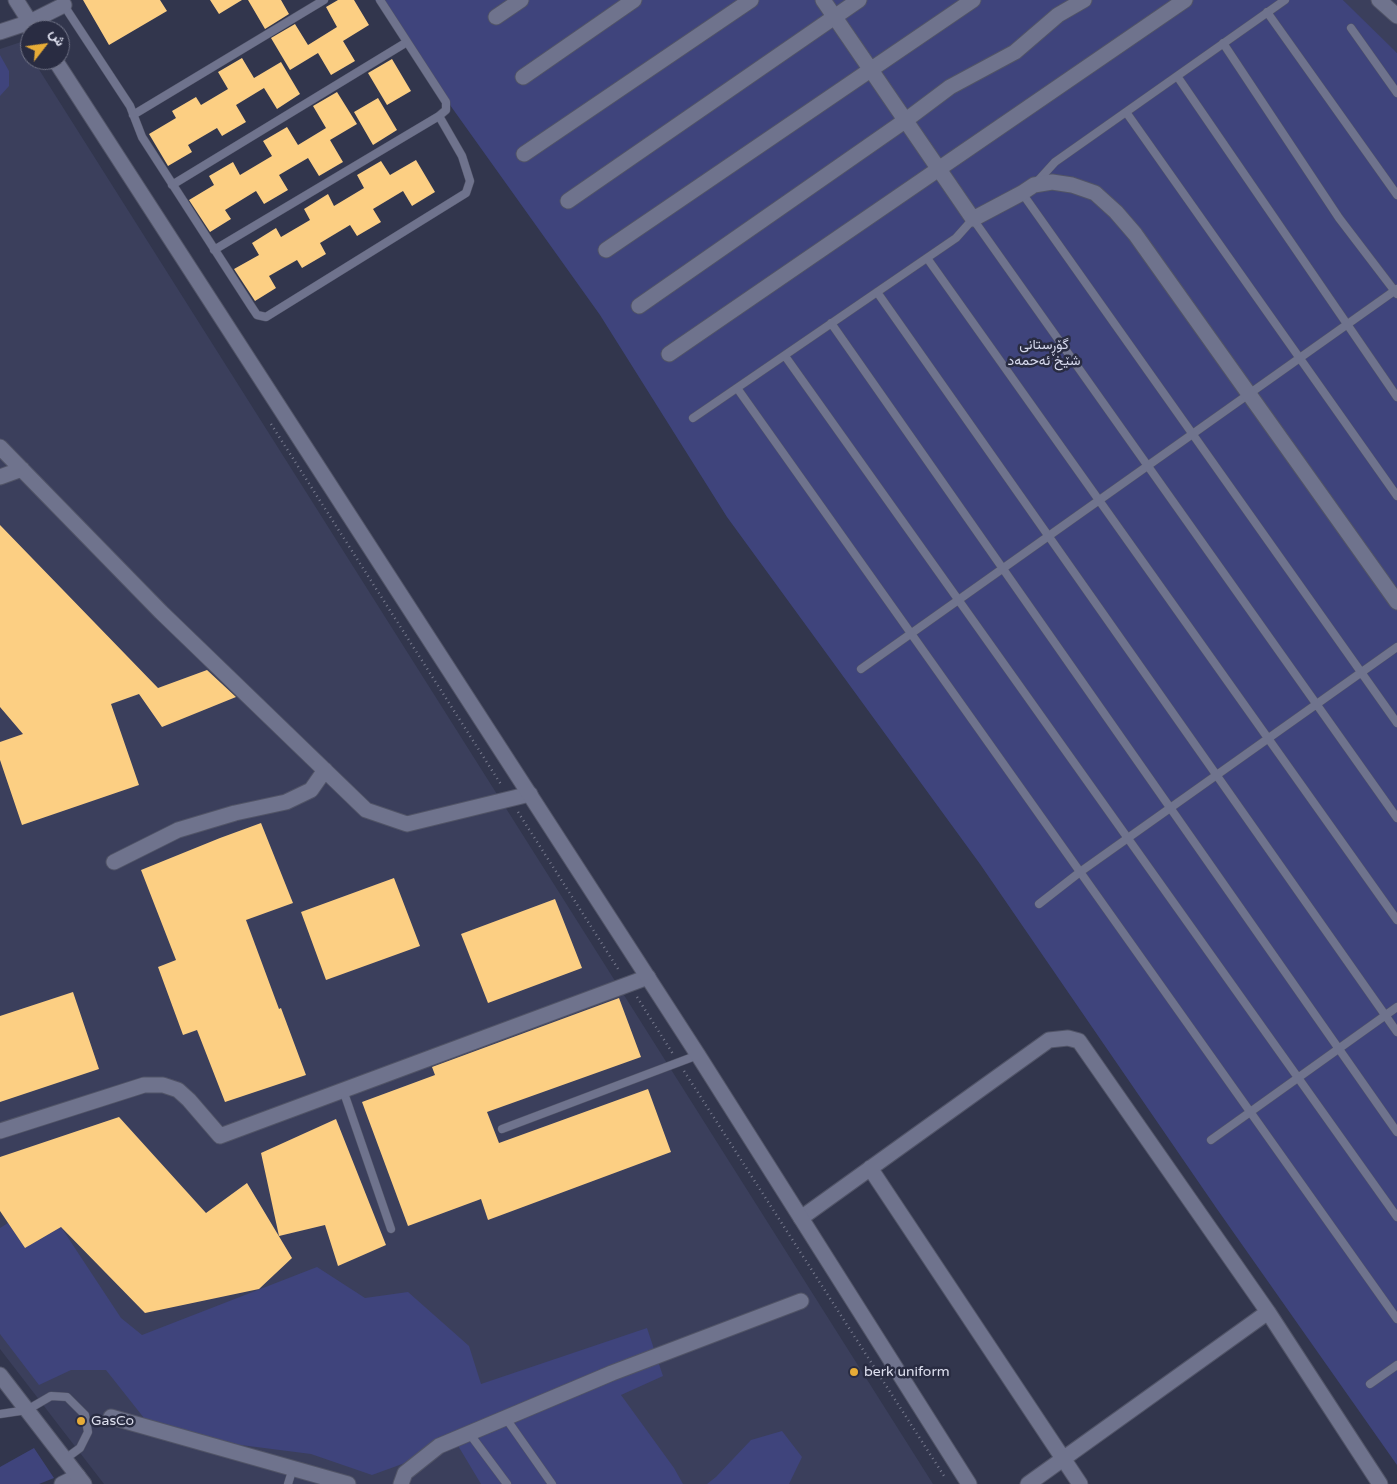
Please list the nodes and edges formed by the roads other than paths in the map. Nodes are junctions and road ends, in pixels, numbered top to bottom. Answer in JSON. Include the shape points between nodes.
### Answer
{"nodes":[{"id":1,"x":16,"y":0,"type":"edge"},
{"id":2,"x":324,"y":0,"type":"edge"},
{"id":3,"x":380,"y":0,"type":"edge"},
{"id":4,"x":521,"y":0,"type":"edge"},
{"id":5,"x":634,"y":0,"type":"edge"},
{"id":6,"x":750,"y":0,"type":"edge"},
{"id":7,"x":823,"y":0,"type":"edge"},
{"id":8,"x":859,"y":0,"type":"edge"},
{"id":9,"x":973,"y":0,"type":"edge"},
{"id":10,"x":1084,"y":0,"type":"edge"},
{"id":11,"x":1185,"y":0,"type":"edge"},
{"id":12,"x":1284,"y":0,"type":"edge"},
{"id":13,"x":1379,"y":0,"type":"edge"},
{"id":14,"x":63,"y":2,"type":"edge"},
{"id":15,"x":1267,"y":12,"type":"junction"},
{"id":16,"x":834,"y":16,"type":"junction"},
{"id":17,"x":1397,"y":16,"type":"edge"},
{"id":18,"x":496,"y":17,"type":"dead end"},
{"id":19,"x":28,"y":20,"type":"edge"},
{"id":20,"x":40,"y":20,"type":"edge"},
{"id":21,"x":20,"y":28,"type":"edge"},
{"id":22,"x":1351,"y":28,"type":"dead end"},
{"id":23,"x":0,"y":32,"type":"edge"},
{"id":24,"x":407,"y":42,"type":"junction"},
{"id":25,"x":1223,"y":44,"type":"junction"},
{"id":26,"x":871,"y":69,"type":"junction"},
{"id":27,"x":61,"y":70,"type":"edge"},
{"id":28,"x":1177,"y":76,"type":"junction"},
{"id":29,"x":523,"y":77,"type":"dead end"},
{"id":30,"x":1397,"y":93,"type":"edge"},
{"id":31,"x":1126,"y":112,"type":"junction"},
{"id":32,"x":133,"y":115,"type":"junction"},
{"id":33,"x":439,"y":116,"type":"junction"},
{"id":34,"x":906,"y":120,"type":"junction"},
{"id":35,"x":524,"y":154,"type":"dead end"},
{"id":36,"x":939,"y":169,"type":"junction"},
{"id":37,"x":172,"y":185,"type":"junction"},
{"id":38,"x":1028,"y":189,"type":"junction"},
{"id":39,"x":1397,"y":195,"type":"edge"},
{"id":40,"x":568,"y":201,"type":"dead end"},
{"id":41,"x":973,"y":219,"type":"junction"},
{"id":42,"x":214,"y":250,"type":"junction"},
{"id":43,"x":606,"y":250,"type":"dead end"},
{"id":44,"x":927,"y":258,"type":"junction"},
{"id":45,"x":1396,"y":291,"type":"edge"},
{"id":46,"x":877,"y":292,"type":"junction"},
{"id":47,"x":639,"y":306,"type":"dead end"},
{"id":48,"x":831,"y":323,"type":"junction"},
{"id":49,"x":1348,"y":324,"type":"junction"},
{"id":50,"x":668,"y":354,"type":"dead end"},
{"id":51,"x":785,"y":356,"type":"junction"},
{"id":52,"x":1300,"y":357,"type":"junction"},
{"id":53,"x":737,"y":388,"type":"junction"},
{"id":54,"x":1249,"y":394,"type":"junction"},
{"id":55,"x":1397,"y":396,"type":"edge"},
{"id":56,"x":693,"y":418,"type":"dead end"},
{"id":57,"x":1192,"y":434,"type":"junction"},
{"id":58,"x":0,"y":447,"type":"edge"},
{"id":59,"x":1148,"y":465,"type":"junction"},
{"id":60,"x":22,"y":469,"type":"junction"},
{"id":61,"x":0,"y":477,"type":"edge"},
{"id":62,"x":1397,"y":496,"type":"edge"},
{"id":63,"x":1099,"y":500,"type":"junction"},
{"id":64,"x":1048,"y":536,"type":"junction"},
{"id":65,"x":1003,"y":568,"type":"junction"},
{"id":66,"x":958,"y":600,"type":"junction"},
{"id":67,"x":1397,"y":602,"type":"edge"},
{"id":68,"x":911,"y":633,"type":"junction"},
{"id":69,"x":1397,"y":647,"type":"edge"},
{"id":70,"x":861,"y":669,"type":"dead end"},
{"id":71,"x":1362,"y":673,"type":"junction"},
{"id":72,"x":1316,"y":704,"type":"junction"},
{"id":73,"x":1397,"y":723,"type":"edge"},
{"id":74,"x":1269,"y":739,"type":"junction"},
{"id":75,"x":325,"y":770,"type":"junction"},
{"id":76,"x":1217,"y":776,"type":"junction"},
{"id":77,"x":530,"y":794,"type":"junction"},
{"id":78,"x":1170,"y":808,"type":"junction"},
{"id":79,"x":1397,"y":818,"type":"edge"},
{"id":80,"x":1128,"y":838,"type":"junction"},
{"id":81,"x":114,"y":862,"type":"dead end"},
{"id":82,"x":1080,"y":872,"type":"junction"},
{"id":83,"x":1039,"y":904,"type":"dead end"},
{"id":84,"x":1397,"y":920,"type":"edge"},
{"id":85,"x":648,"y":977,"type":"junction"},
{"id":86,"x":1397,"y":1007,"type":"edge"},
{"id":87,"x":1386,"y":1015,"type":"junction"},
{"id":88,"x":1397,"y":1032,"type":"edge"},
{"id":89,"x":1339,"y":1049,"type":"junction"},
{"id":90,"x":698,"y":1055,"type":"junction"},
{"id":91,"x":1298,"y":1078,"type":"junction"},
{"id":92,"x":343,"y":1090,"type":"junction"},
{"id":93,"x":1250,"y":1112,"type":"junction"},
{"id":94,"x":502,"y":1129,"type":"dead end"},
{"id":95,"x":0,"y":1131,"type":"edge"},
{"id":96,"x":1397,"y":1132,"type":"edge"},
{"id":97,"x":1211,"y":1140,"type":"dead end"},
{"id":98,"x":870,"y":1168,"type":"junction"},
{"id":99,"x":1397,"y":1217,"type":"edge"},
{"id":100,"x":801,"y":1218,"type":"junction"},
{"id":101,"x":390,"y":1229,"type":"dead end"},
{"id":102,"x":801,"y":1302,"type":"dead end"},
{"id":103,"x":1268,"y":1312,"type":"junction"},
{"id":104,"x":1397,"y":1319,"type":"edge"},
{"id":105,"x":1397,"y":1365,"type":"edge"},
{"id":106,"x":0,"y":1375,"type":"edge"},
{"id":107,"x":1370,"y":1384,"type":"dead end"},
{"id":108,"x":28,"y":1410,"type":"junction"},
{"id":109,"x":0,"y":1414,"type":"edge"},
{"id":110,"x":112,"y":1417,"type":"dead end"},
{"id":111,"x":505,"y":1417,"type":"junction"},
{"id":112,"x":469,"y":1433,"type":"junction"},
{"id":113,"x":65,"y":1459,"type":"junction"},
{"id":114,"x":1063,"y":1459,"type":"junction"},
{"id":115,"x":293,"y":1468,"type":"junction"},
{"id":116,"x":81,"y":1480,"type":"edge"},
{"id":117,"x":62,"y":1484,"type":"edge"},
{"id":118,"x":288,"y":1484,"type":"edge"},
{"id":119,"x":348,"y":1484,"type":"edge"},
{"id":120,"x":401,"y":1484,"type":"edge"},
{"id":121,"x":507,"y":1484,"type":"edge"},
{"id":122,"x":552,"y":1484,"type":"edge"},
{"id":123,"x":969,"y":1484,"type":"edge"},
{"id":124,"x":1028,"y":1484,"type":"edge"},
{"id":125,"x":1080,"y":1484,"type":"edge"},
{"id":126,"x":1380,"y":1484,"type":"edge"}],
"edges":[{"from":1,"to":19,"type":"street"},
{"from":2,"to":32,"type":"lane"},
{"from":3,"to":24,"type":"lane"},
{"from":4,"to":18,"type":"street"},
{"from":5,"to":29,"type":"street"},
{"from":6,"to":35,"type":"street"},
{"from":7,"to":16,"type":"street"},
{"from":8,"to":16,"type":"street"},
{"from":9,"to":26,"type":"street"},
{"from":10,"to":34,"type":"street","via":[[1058,15],[1015,52],[950,87]]},
{"from":11,"to":36,"type":"street"},
{"from":12,"to":15,"type":"lane"},
{"from":13,"to":17,"type":"street"},
{"from":14,"to":20,"type":"street"},
{"from":14,"to":32,"type":"lane"},
{"from":15,"to":25,"type":"lane"},
{"from":15,"to":39,"type":"lane"},
{"from":16,"to":26,"type":"street"},
{"from":16,"to":40,"type":"street"},
{"from":21,"to":23,"type":"street"},
{"from":22,"to":30,"type":"lane"},
{"from":24,"to":33,"type":"lane","via":[[446,102],[446,110]]},
{"from":24,"to":37,"type":"lane"},
{"from":25,"to":28,"type":"lane"},
{"from":25,"to":45,"type":"lane","via":[[1339,218]]},
{"from":26,"to":34,"type":"street"},
{"from":26,"to":43,"type":"street"},
{"from":27,"to":77,"type":"street"},
{"from":28,"to":31,"type":"lane"},
{"from":28,"to":49,"type":"lane"},
{"from":31,"to":38,"type":"lane","via":[[1055,162]]},
{"from":31,"to":52,"type":"lane"},
{"from":32,"to":37,"type":"lane","via":[[142,137]]},
{"from":33,"to":42,"type":"lane"},
{"from":33,"to":42,"type":"lane","via":[[462,156],[470,181],[466,193],[266,317],[257,315]]},
{"from":34,"to":36,"type":"street"},
{"from":34,"to":47,"type":"street"},
{"from":36,"to":41,"type":"street"},
{"from":36,"to":50,"type":"street"},
{"from":37,"to":42,"type":"lane"},
{"from":38,"to":41,"type":"street"},
{"from":38,"to":54,"type":"street","via":[[1052,182],[1096,193],[1135,234]]},
{"from":38,"to":57,"type":"lane"},
{"from":41,"to":44,"type":"lane","via":[[956,238]]},
{"from":41,"to":59,"type":"lane"},
{"from":44,"to":46,"type":"lane"},
{"from":44,"to":63,"type":"lane"},
{"from":45,"to":49,"type":"lane"},
{"from":46,"to":48,"type":"lane"},
{"from":46,"to":64,"type":"lane"},
{"from":48,"to":51,"type":"lane"},
{"from":48,"to":65,"type":"lane"},
{"from":49,"to":52,"type":"lane"},
{"from":49,"to":55,"type":"lane"},
{"from":51,"to":53,"type":"lane"},
{"from":51,"to":66,"type":"lane"},
{"from":52,"to":54,"type":"lane"},
{"from":52,"to":62,"type":"lane"},
{"from":53,"to":56,"type":"lane"},
{"from":53,"to":68,"type":"lane"},
{"from":54,"to":57,"type":"lane"},
{"from":54,"to":67,"type":"street"},
{"from":57,"to":59,"type":"lane"},
{"from":57,"to":71,"type":"lane"},
{"from":58,"to":60,"type":"street"},
{"from":59,"to":63,"type":"lane"},
{"from":59,"to":72,"type":"lane"},
{"from":60,"to":61,"type":"street"},
{"from":60,"to":75,"type":"street","via":[[161,612]]},
{"from":63,"to":64,"type":"lane"},
{"from":63,"to":74,"type":"lane"},
{"from":64,"to":65,"type":"lane"},
{"from":64,"to":76,"type":"lane"},
{"from":65,"to":66,"type":"lane"},
{"from":65,"to":78,"type":"lane"},
{"from":66,"to":68,"type":"lane"},
{"from":66,"to":80,"type":"lane"},
{"from":68,"to":70,"type":"lane"},
{"from":68,"to":82,"type":"lane"},
{"from":69,"to":71,"type":"lane"},
{"from":71,"to":72,"type":"lane"},
{"from":71,"to":73,"type":"lane"},
{"from":72,"to":74,"type":"lane"},
{"from":72,"to":79,"type":"lane"},
{"from":74,"to":76,"type":"lane"},
{"from":74,"to":84,"type":"lane"},
{"from":75,"to":77,"type":"street","via":[[366,810],[408,824]]},
{"from":75,"to":81,"type":"street","via":[[311,790],[286,802],[178,830]]},
{"from":76,"to":78,"type":"lane"},
{"from":76,"to":87,"type":"lane"},
{"from":77,"to":85,"type":"street"},
{"from":78,"to":80,"type":"lane"},
{"from":78,"to":89,"type":"lane"},
{"from":80,"to":82,"type":"lane"},
{"from":80,"to":91,"type":"lane"},
{"from":82,"to":83,"type":"lane"},
{"from":82,"to":93,"type":"lane"},
{"from":85,"to":90,"type":"street"},
{"from":85,"to":92,"type":"street"},
{"from":86,"to":87,"type":"lane"},
{"from":87,"to":88,"type":"lane"},
{"from":87,"to":89,"type":"lane"},
{"from":89,"to":91,"type":"lane"},
{"from":89,"to":96,"type":"lane"},
{"from":90,"to":94,"type":"lane"},
{"from":90,"to":100,"type":"street"},
{"from":91,"to":93,"type":"lane"},
{"from":91,"to":99,"type":"lane"},
{"from":92,"to":95,"type":"street","via":[[220,1136],[178,1090],[162,1085],[144,1085]]},
{"from":92,"to":101,"type":"lane"},
{"from":93,"to":97,"type":"lane"},
{"from":93,"to":104,"type":"lane"},
{"from":98,"to":100,"type":"street"},
{"from":98,"to":103,"type":"street","via":[[1049,1040],[1068,1038],[1079,1041]]},
{"from":98,"to":114,"type":"street"},
{"from":100,"to":123,"type":"street"},
{"from":102,"to":111,"type":"street"},
{"from":103,"to":114,"type":"street"},
{"from":103,"to":126,"type":"street"},
{"from":105,"to":107,"type":"lane"},
{"from":106,"to":108,"type":"street"},
{"from":108,"to":109,"type":"lane"},
{"from":108,"to":113,"type":"street"},
{"from":108,"to":113,"type":"lane","via":[[52,1396],[66,1397],[85,1415],[88,1432],[80,1448]]},
{"from":110,"to":115,"type":"street"},
{"from":111,"to":112,"type":"street"},
{"from":111,"to":122,"type":"lane"},
{"from":112,"to":120,"type":"street","via":[[439,1446],[405,1473]]},
{"from":112,"to":121,"type":"lane"},
{"from":113,"to":116,"type":"street"},
{"from":114,"to":124,"type":"street"},
{"from":114,"to":125,"type":"street"},
{"from":115,"to":118,"type":"lane"},
{"from":115,"to":119,"type":"street"},
{"from":116,"to":117,"type":"street"}]}
